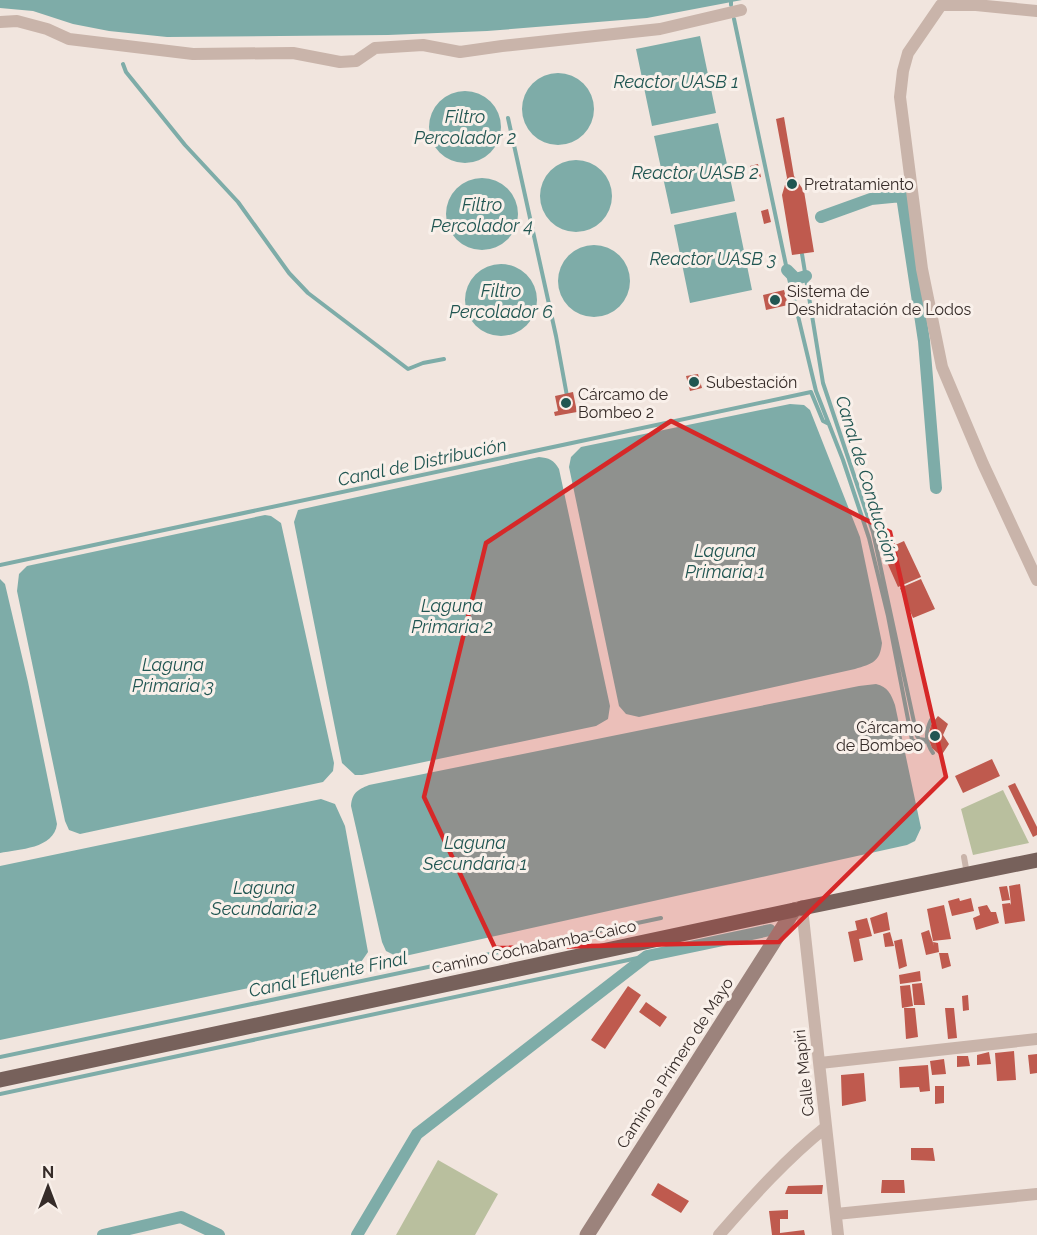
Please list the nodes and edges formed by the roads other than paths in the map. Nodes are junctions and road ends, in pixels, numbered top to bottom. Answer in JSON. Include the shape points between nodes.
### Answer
{"nodes":[{"id":1,"x":741,"y":10,"type":"dead end"},
{"id":2,"x":1037,"y":11,"type":"edge"},
{"id":3,"x":0,"y":22,"type":"edge"},
{"id":4,"x":1037,"y":580,"type":"edge"},
{"id":5,"x":964,"y":857,"type":"dead end"},
{"id":6,"x":1037,"y":860,"type":"edge"},
{"id":7,"x":967,"y":874,"type":"junction"},
{"id":8,"x":798,"y":909,"type":"junction"},
{"id":9,"x":1037,"y":1039,"type":"edge"},
{"id":10,"x":820,"y":1063,"type":"junction"},
{"id":11,"x":0,"y":1080,"type":"edge"},
{"id":12,"x":826,"y":1127,"type":"junction"},
{"id":13,"x":1037,"y":1194,"type":"edge"},
{"id":14,"x":836,"y":1214,"type":"junction"},
{"id":15,"x":587,"y":1235,"type":"edge"},
{"id":16,"x":719,"y":1235,"type":"edge"},
{"id":17,"x":838,"y":1235,"type":"edge"}],
"edges":[{"from":1,"to":3,"type":"street","via":[[660,29],[479,51],[460,52],[423,45],[375,48],[356,61],[340,62],[293,53],[194,54],[69,39],[17,21]]},
{"from":2,"to":4,"type":"street","via":[[941,5],[908,53],[900,97],[922,269],[942,367]]},
{"from":5,"to":7,"type":"lane"},
{"from":6,"to":7,"type":"main road","name":"Camino Cochabamba-Caico"},
{"from":7,"to":8,"type":"main road","name":"Camino Cochabamba-Caico"},
{"from":8,"to":10,"type":"street","name":"Calle Mapiri"},
{"from":8,"to":11,"type":"main road","name":"Camino Cochabamba-Caico"},
{"from":8,"to":15,"type":"main road","name":"Camino a Primero de Mayo"},
{"from":9,"to":10,"type":"street"},
{"from":10,"to":12,"type":"street","name":"Calle Mapiri"},
{"from":12,"to":14,"type":"street","name":"Calle Mapiri"},
{"from":12,"to":16,"type":"street","via":[[746,1203]]},
{"from":13,"to":14,"type":"street"},
{"from":14,"to":17,"type":"street","name":"Calle Mapiri"}]}
